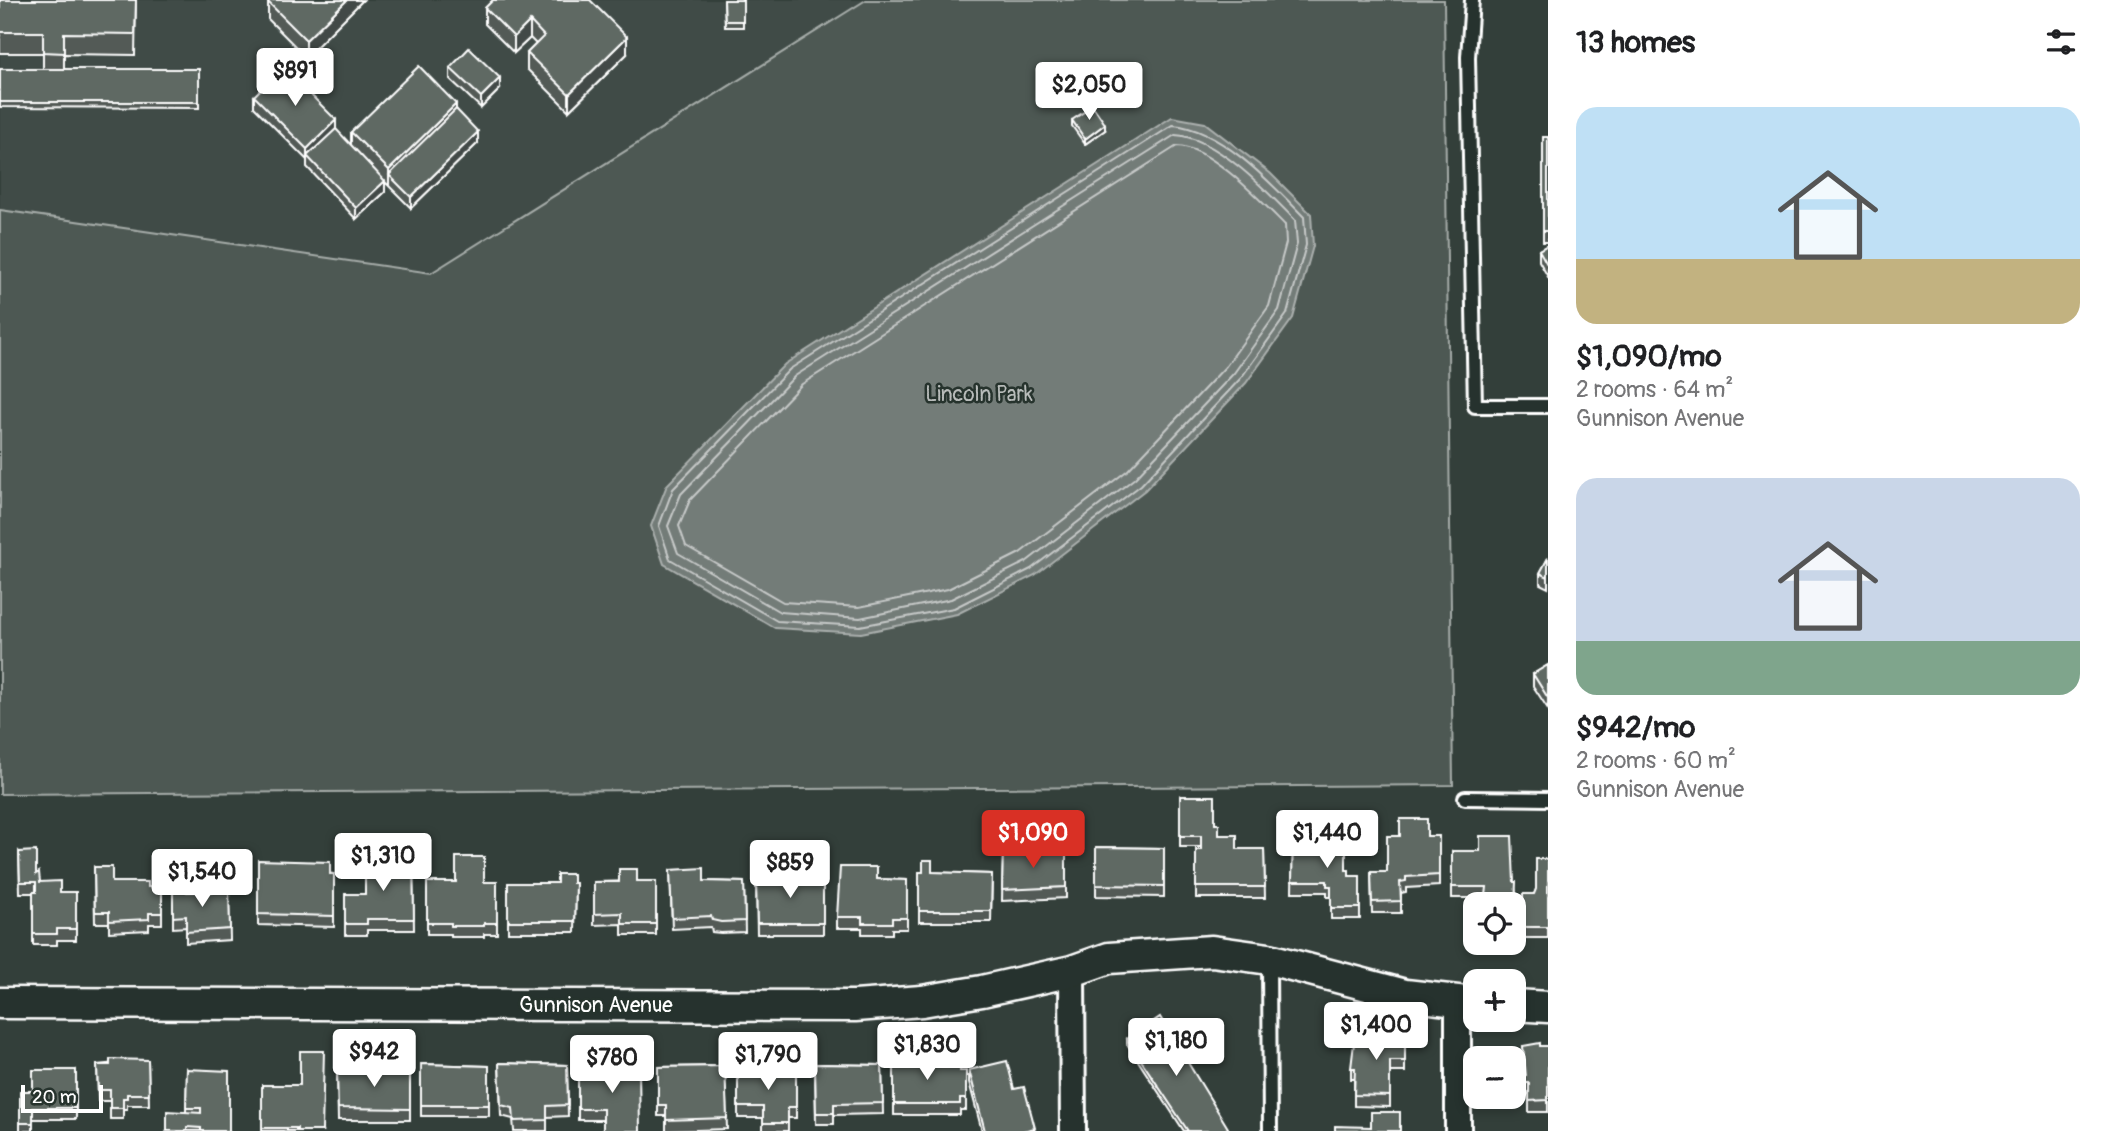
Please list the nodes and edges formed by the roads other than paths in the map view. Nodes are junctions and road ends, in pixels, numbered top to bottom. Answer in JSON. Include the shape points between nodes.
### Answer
{"nodes":[{"id":1,"x":1472,"y":0,"type":"edge"},
{"id":2,"x":1548,"y":406,"type":"edge"},
{"id":3,"x":1465,"y":798,"type":"dead end"},
{"id":4,"x":1548,"y":799,"type":"edge"},
{"id":5,"x":1269,"y":959,"type":"junction"},
{"id":6,"x":1072,"y":971,"type":"junction"},
{"id":7,"x":1463,"y":1002,"type":"edge"},
{"id":8,"x":0,"y":1003,"type":"edge"},
{"id":9,"x":1526,"y":1006,"type":"edge"},
{"id":10,"x":1548,"y":1007,"type":"edge"},
{"id":11,"x":1465,"y":1032,"type":"edge"},
{"id":12,"x":1073,"y":1131,"type":"edge"},
{"id":13,"x":1270,"y":1131,"type":"edge"},
{"id":14,"x":1458,"y":1131,"type":"edge"}],
"edges":[{"from":1,"to":2,"type":"lane","via":[[1468,57],[1475,405]]},
{"from":3,"to":4,"type":"lane"},
{"from":5,"to":6,"type":"street","name":"Gunnison Avenue","via":[[1212,951],[1159,952],[1109,958]]},
{"from":5,"to":7,"type":"street","name":"Gunnison Avenue","via":[[1405,995]]},
{"from":5,"to":13,"type":"lane"},
{"from":6,"to":8,"type":"street","name":"Gunnison Avenue","via":[[934,999],[855,1006]]},
{"from":6,"to":12,"type":"street"},
{"from":9,"to":10,"type":"street"},
{"from":11,"to":14,"type":"street"}]}
